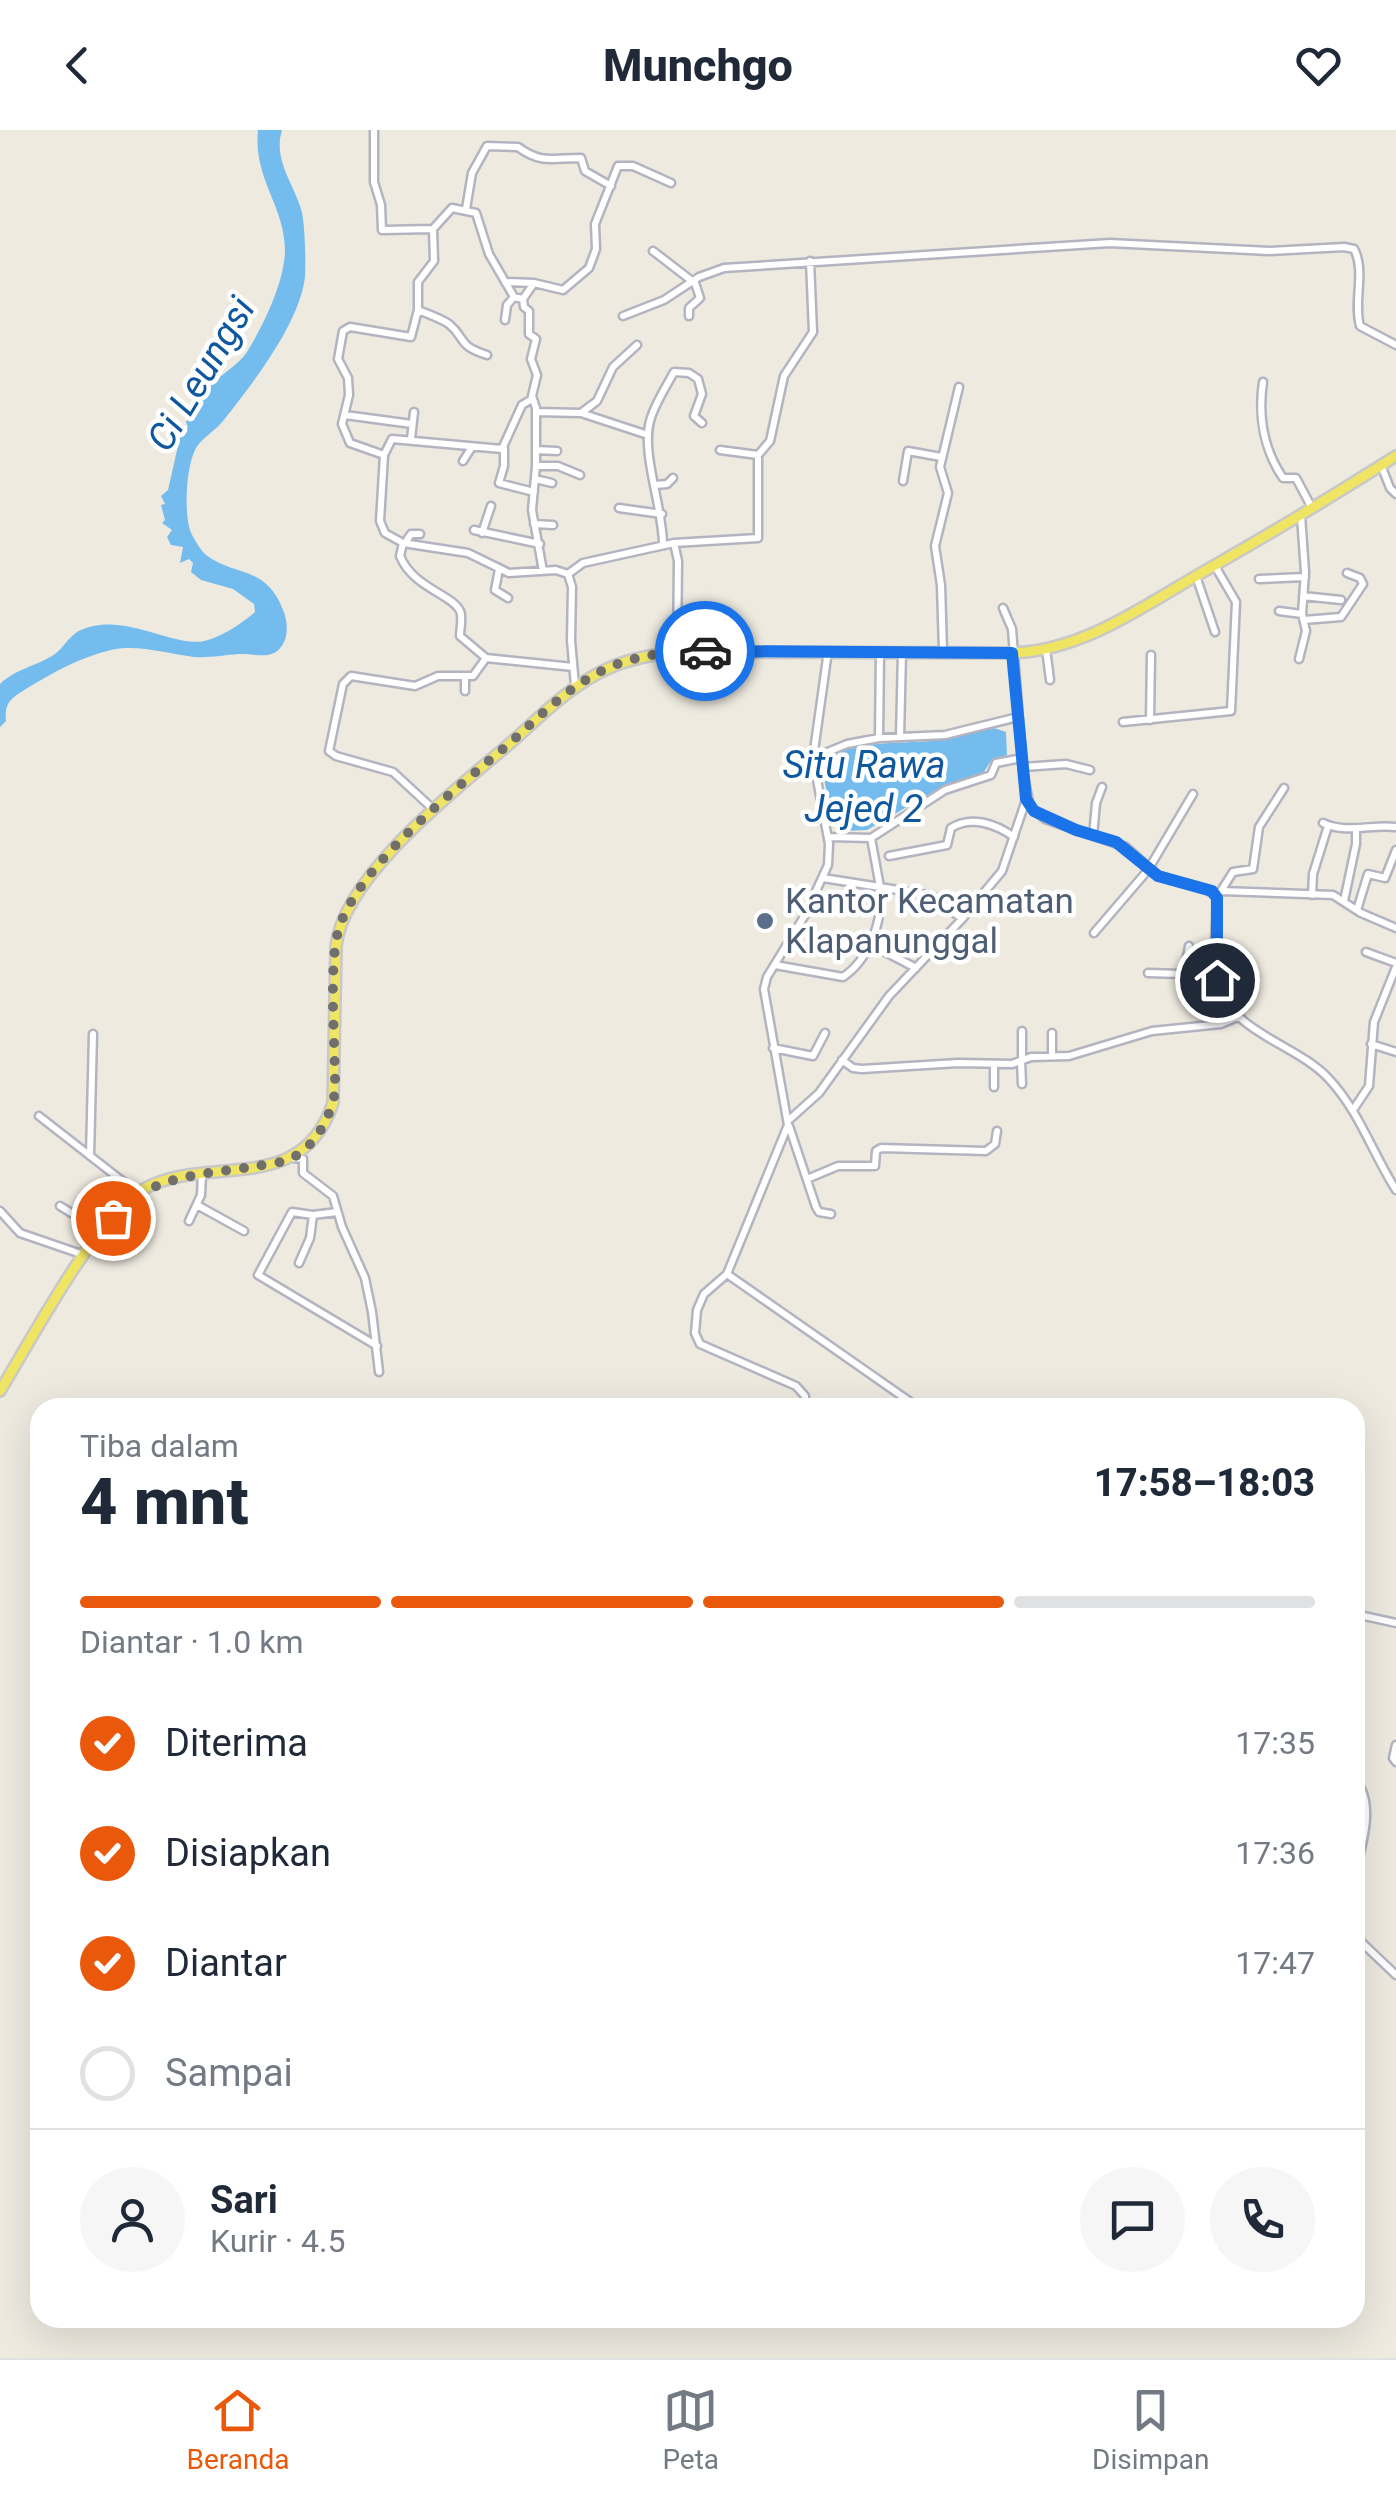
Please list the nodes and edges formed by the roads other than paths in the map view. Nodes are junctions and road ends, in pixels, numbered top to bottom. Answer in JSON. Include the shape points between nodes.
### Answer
{"nodes":[{"id":1,"x":374,"y":130,"type":"edge"},
{"id":2,"x":671,"y":183,"type":"dead end"},
{"id":3,"x":611,"y":186,"type":"junction"},
{"id":4,"x":466,"y":209,"type":"junction"},
{"id":5,"x":433,"y":230,"type":"junction"},
{"id":6,"x":653,"y":252,"type":"dead end"},
{"id":7,"x":810,"y":261,"type":"junction"},
{"id":8,"x":693,"y":281,"type":"junction"},
{"id":9,"x":505,"y":282,"type":"junction"},
{"id":10,"x":534,"y":282,"type":"junction"},
{"id":11,"x":514,"y":297,"type":"junction"},
{"id":12,"x":523,"y":299,"type":"junction"},
{"id":13,"x":418,"y":310,"type":"junction"},
{"id":14,"x":623,"y":316,"type":"dead end"},
{"id":15,"x":689,"y":316,"type":"dead end"},
{"id":16,"x":505,"y":320,"type":"dead end"},
{"id":17,"x":638,"y":345,"type":"dead end"},
{"id":18,"x":1396,"y":345,"type":"edge"},
{"id":19,"x":487,"y":354,"type":"dead end"},
{"id":20,"x":1263,"y":382,"type":"dead end"},
{"id":21,"x":959,"y":387,"type":"dead end"},
{"id":22,"x":532,"y":399,"type":"junction"},
{"id":23,"x":414,"y":412,"type":"dead end"},
{"id":24,"x":536,"y":412,"type":"junction"},
{"id":25,"x":581,"y":413,"type":"junction"},
{"id":26,"x":345,"y":415,"type":"junction"},
{"id":27,"x":702,"y":423,"type":"dead end"},
{"id":28,"x":412,"y":424,"type":"junction"},
{"id":29,"x":648,"y":435,"type":"junction"},
{"id":30,"x":411,"y":439,"type":"junction"},
{"id":31,"x":472,"y":447,"type":"junction"},
{"id":32,"x":504,"y":448,"type":"junction"},
{"id":33,"x":536,"y":450,"type":"junction"},
{"id":34,"x":720,"y":450,"type":"dead end"},
{"id":35,"x":557,"y":451,"type":"dead end"},
{"id":36,"x":384,"y":455,"type":"junction"},
{"id":37,"x":758,"y":455,"type":"junction"},
{"id":38,"x":1396,"y":456,"type":"edge"},
{"id":39,"x":941,"y":458,"type":"junction"},
{"id":40,"x":463,"y":462,"type":"dead end"},
{"id":41,"x":1381,"y":465,"type":"junction"},
{"id":42,"x":536,"y":466,"type":"junction"},
{"id":43,"x":580,"y":475,"type":"dead end"},
{"id":44,"x":673,"y":478,"type":"dead end"},
{"id":45,"x":535,"y":479,"type":"junction"},
{"id":46,"x":904,"y":481,"type":"dead end"},
{"id":47,"x":552,"y":483,"type":"dead end"},
{"id":48,"x":656,"y":485,"type":"junction"},
{"id":49,"x":534,"y":492,"type":"junction"},
{"id":50,"x":1396,"y":494,"type":"edge"},
{"id":51,"x":491,"y":506,"type":"dead end"},
{"id":52,"x":619,"y":508,"type":"dead end"},
{"id":53,"x":1312,"y":509,"type":"junction"},
{"id":54,"x":662,"y":514,"type":"junction"},
{"id":55,"x":1301,"y":516,"type":"junction"},
{"id":56,"x":534,"y":524,"type":"junction"},
{"id":57,"x":553,"y":525,"type":"dead end"},
{"id":58,"x":420,"y":534,"type":"dead end"},
{"id":59,"x":404,"y":543,"type":"junction"},
{"id":60,"x":674,"y":543,"type":"junction"},
{"id":61,"x":540,"y":544,"type":"junction"},
{"id":62,"x":663,"y":546,"type":"junction"},
{"id":63,"x":1215,"y":566,"type":"junction"},
{"id":64,"x":500,"y":569,"type":"junction"},
{"id":65,"x":544,"y":571,"type":"junction"},
{"id":66,"x":1347,"y":573,"type":"dead end"},
{"id":67,"x":568,"y":574,"type":"junction"},
{"id":68,"x":1196,"y":576,"type":"junction"},
{"id":69,"x":1304,"y":577,"type":"junction"},
{"id":70,"x":1259,"y":580,"type":"dead end"},
{"id":71,"x":1303,"y":596,"type":"junction"},
{"id":72,"x":508,"y":598,"type":"dead end"},
{"id":73,"x":1341,"y":600,"type":"dead end"},
{"id":74,"x":1003,"y":608,"type":"dead end"},
{"id":75,"x":1278,"y":611,"type":"dead end"},
{"id":76,"x":1303,"y":617,"type":"junction"},
{"id":77,"x":1215,"y":632,"type":"dead end"},
{"id":78,"x":1046,"y":649,"type":"junction"},
{"id":79,"x":828,"y":651,"type":"junction"},
{"id":80,"x":678,"y":652,"type":"junction"},
{"id":81,"x":880,"y":652,"type":"junction"},
{"id":82,"x":902,"y":652,"type":"junction"},
{"id":83,"x":943,"y":652,"type":"junction"},
{"id":84,"x":1012,"y":653,"type":"junction"},
{"id":85,"x":1151,"y":656,"type":"dead end"},
{"id":86,"x":486,"y":658,"type":"junction"},
{"id":87,"x":1299,"y":659,"type":"dead end"},
{"id":88,"x":574,"y":667,"type":"junction"},
{"id":89,"x":465,"y":677,"type":"junction"},
{"id":90,"x":1050,"y":680,"type":"dead end"},
{"id":91,"x":576,"y":687,"type":"junction"},
{"id":92,"x":466,"y":691,"type":"dead end"},
{"id":93,"x":1018,"y":717,"type":"junction"},
{"id":94,"x":1150,"y":720,"type":"junction"},
{"id":95,"x":1123,"y":722,"type":"dead end"},
{"id":96,"x":900,"y":737,"type":"junction"},
{"id":97,"x":879,"y":738,"type":"junction"},
{"id":98,"x":812,"y":758,"type":"junction"},
{"id":99,"x":1022,"y":758,"type":"junction"},
{"id":100,"x":1023,"y":767,"type":"junction"},
{"id":101,"x":1090,"y":770,"type":"dead end"},
{"id":102,"x":1102,"y":786,"type":"dead end"},
{"id":103,"x":1284,"y":788,"type":"dead end"},
{"id":104,"x":1193,"y":794,"type":"dead end"},
{"id":105,"x":1026,"y":799,"type":"junction"},
{"id":106,"x":433,"y":809,"type":"junction"},
{"id":107,"x":1396,"y":827,"type":"edge"},
{"id":108,"x":1356,"y":829,"type":"junction"},
{"id":109,"x":1014,"y":836,"type":"junction"},
{"id":110,"x":1093,"y":836,"type":"junction"},
{"id":111,"x":828,"y":837,"type":"junction"},
{"id":112,"x":871,"y":838,"type":"junction"},
{"id":113,"x":1396,"y":850,"type":"edge"},
{"id":114,"x":889,"y":856,"type":"dead end"},
{"id":115,"x":1148,"y":870,"type":"junction"},
{"id":116,"x":823,"y":878,"type":"junction"},
{"id":117,"x":880,"y":887,"type":"junction"},
{"id":118,"x":1219,"y":894,"type":"junction"},
{"id":119,"x":1312,"y":895,"type":"junction"},
{"id":120,"x":1344,"y":900,"type":"junction"},
{"id":121,"x":1357,"y":910,"type":"junction"},
{"id":122,"x":962,"y":918,"type":"junction"},
{"id":123,"x":1396,"y":928,"type":"edge"},
{"id":124,"x":1094,"y":933,"type":"dead end"},
{"id":125,"x":870,"y":944,"type":"junction"},
{"id":126,"x":1189,"y":946,"type":"dead end"},
{"id":127,"x":1366,"y":952,"type":"dead end"},
{"id":128,"x":775,"y":965,"type":"junction"},
{"id":129,"x":1396,"y":965,"type":"edge"},
{"id":130,"x":916,"y":968,"type":"junction"},
{"id":131,"x":1148,"y":973,"type":"dead end"},
{"id":132,"x":1184,"y":974,"type":"junction"},
{"id":133,"x":1216,"y":975,"type":"junction"},
{"id":134,"x":1394,"y":980,"type":"edge"},
{"id":135,"x":1238,"y":1017,"type":"junction"},
{"id":136,"x":1022,"y":1031,"type":"dead end"},
{"id":137,"x":825,"y":1033,"type":"dead end"},
{"id":138,"x":1052,"y":1033,"type":"dead end"},
{"id":139,"x":92,"y":1034,"type":"dead end"},
{"id":140,"x":1371,"y":1044,"type":"junction"},
{"id":141,"x":773,"y":1048,"type":"junction"},
{"id":142,"x":1396,"y":1052,"type":"edge"},
{"id":143,"x":1052,"y":1056,"type":"junction"},
{"id":144,"x":842,"y":1060,"type":"junction"},
{"id":145,"x":1021,"y":1060,"type":"junction"},
{"id":146,"x":994,"y":1064,"type":"junction"},
{"id":147,"x":1022,"y":1084,"type":"dead end"},
{"id":148,"x":994,"y":1087,"type":"dead end"},
{"id":149,"x":1353,"y":1110,"type":"junction"},
{"id":150,"x":39,"y":1116,"type":"dead end"},
{"id":151,"x":788,"y":1122,"type":"junction"},
{"id":152,"x":997,"y":1131,"type":"dead end"},
{"id":153,"x":90,"y":1156,"type":"junction"},
{"id":154,"x":294,"y":1158,"type":"junction"},
{"id":155,"x":202,"y":1175,"type":"junction"},
{"id":156,"x":808,"y":1179,"type":"junction"},
{"id":157,"x":1396,"y":1190,"type":"edge"},
{"id":158,"x":197,"y":1205,"type":"junction"},
{"id":159,"x":60,"y":1206,"type":"dead end"},
{"id":160,"x":0,"y":1211,"type":"edge"},
{"id":161,"x":338,"y":1212,"type":"junction"},
{"id":162,"x":831,"y":1214,"type":"dead end"},
{"id":163,"x":314,"y":1215,"type":"junction"},
{"id":164,"x":113,"y":1218,"type":"junction"},
{"id":165,"x":189,"y":1221,"type":"dead end"},
{"id":166,"x":244,"y":1231,"type":"dead end"},
{"id":167,"x":102,"y":1232,"type":"junction"},
{"id":168,"x":85,"y":1255,"type":"junction"},
{"id":169,"x":299,"y":1263,"type":"dead end"},
{"id":170,"x":727,"y":1274,"type":"junction"},
{"id":171,"x":377,"y":1346,"type":"junction"},
{"id":172,"x":378,"y":1372,"type":"dead end"},
{"id":173,"x":0,"y":1391,"type":"edge"},
{"id":174,"x":805,"y":1398,"type":"edge"},
{"id":175,"x":905,"y":1398,"type":"edge"},
{"id":176,"x":1365,"y":1616,"type":"edge"},
{"id":177,"x":1396,"y":1623,"type":"edge"},
{"id":178,"x":1396,"y":1745,"type":"edge"},
{"id":179,"x":1396,"y":1762,"type":"edge"},
{"id":180,"x":1365,"y":1946,"type":"edge"},
{"id":181,"x":1396,"y":1975,"type":"edge"}],
"edges":[{"from":1,"to":5,"type":"street","via":[[382,230]]},
{"from":2,"to":3,"type":"street","via":[[623,164]]},
{"from":3,"to":4,"type":"street","via":[[585,170],[581,158],[554,162],[518,147],[487,146],[472,173]]},
{"from":3,"to":10,"type":"street","via":[[584,276],[560,290]]},
{"from":4,"to":5,"type":"street","via":[[449,209]]},
{"from":4,"to":9,"type":"street","via":[[477,215]]},
{"from":5,"to":13,"type":"street","via":[[434,261],[418,282]]},
{"from":6,"to":8,"type":"street"},
{"from":7,"to":8,"type":"street","via":[[720,268]]},
{"from":7,"to":18,"type":"street","via":[[1110,243],[1269,252],[1349,247],[1358,258],[1360,326]]},
{"from":7,"to":37,"type":"street","via":[[813,332],[784,376],[770,442]]},
{"from":8,"to":14,"type":"street"},
{"from":8,"to":15,"type":"street","via":[[700,296]]},
{"from":9,"to":10,"type":"street"},
{"from":9,"to":11,"type":"street"},
{"from":10,"to":12,"type":"street"},
{"from":11,"to":12,"type":"street"},
{"from":11,"to":16,"type":"street"},
{"from":12,"to":22,"type":"street","via":[[529,334],[536,339]]},
{"from":13,"to":19,"type":"street"},
{"from":13,"to":26,"type":"street","via":[[408,338],[343,331],[338,359],[348,382]]},
{"from":17,"to":25,"type":"street","via":[[612,367],[597,401]]},
{"from":20,"to":53,"type":"street","via":[[1267,449],[1284,478],[1302,484]]},
{"from":21,"to":39,"type":"street"},
{"from":22,"to":24,"type":"street"},
{"from":22,"to":32,"type":"street","via":[[522,405]]},
{"from":23,"to":28,"type":"street"},
{"from":24,"to":25,"type":"street"},
{"from":24,"to":33,"type":"street"},
{"from":25,"to":29,"type":"street"},
{"from":26,"to":28,"type":"street"},
{"from":26,"to":36,"type":"street","via":[[350,443]]},
{"from":27,"to":29,"type":"street","via":[[694,416],[702,394],[698,379],[674,372]]},
{"from":28,"to":30,"type":"street"},
{"from":29,"to":48,"type":"street"},
{"from":30,"to":31,"type":"street"},
{"from":30,"to":36,"type":"street","via":[[390,439]]},
{"from":31,"to":32,"type":"street"},
{"from":31,"to":40,"type":"street"},
{"from":32,"to":49,"type":"street","via":[[500,484]]},
{"from":33,"to":35,"type":"street"},
{"from":33,"to":42,"type":"street"},
{"from":34,"to":37,"type":"street"},
{"from":36,"to":59,"type":"street","via":[[381,528]]},
{"from":37,"to":60,"type":"street","via":[[758,538]]},
{"from":38,"to":41,"type":"main road"},
{"from":39,"to":46,"type":"street","via":[[908,451]]},
{"from":39,"to":83,"type":"street","via":[[948,493],[935,546]]},
{"from":41,"to":50,"type":"street"},
{"from":41,"to":53,"type":"main road"},
{"from":42,"to":43,"type":"street"},
{"from":42,"to":45,"type":"street"},
{"from":44,"to":48,"type":"street"},
{"from":45,"to":47,"type":"street"},
{"from":45,"to":49,"type":"street"},
{"from":48,"to":54,"type":"street"},
{"from":49,"to":56,"type":"street"},
{"from":51,"to":61,"type":"street","via":[[478,532]]},
{"from":52,"to":54,"type":"street"},
{"from":53,"to":55,"type":"main road"},
{"from":54,"to":62,"type":"street"},
{"from":55,"to":63,"type":"main road"},
{"from":55,"to":69,"type":"street"},
{"from":56,"to":57,"type":"street"},
{"from":56,"to":61,"type":"street"},
{"from":58,"to":59,"type":"street"},
{"from":59,"to":64,"type":"street","via":[[468,553]]},
{"from":59,"to":86,"type":"street","via":[[400,556],[407,570],[459,610],[460,636]]},
{"from":60,"to":62,"type":"street"},
{"from":60,"to":80,"type":"street"},
{"from":61,"to":65,"type":"street"},
{"from":62,"to":67,"type":"street","via":[[583,563]]},
{"from":63,"to":68,"type":"main road"},
{"from":63,"to":94,"type":"street","via":[[1236,597],[1231,711]]},
{"from":64,"to":65,"type":"street"},
{"from":64,"to":72,"type":"street","via":[[494,590]]},
{"from":65,"to":67,"type":"street"},
{"from":66,"to":76,"type":"street","via":[[1363,586],[1341,617]]},
{"from":67,"to":88,"type":"street"},
{"from":68,"to":77,"type":"street"},
{"from":68,"to":78,"type":"main road","via":[[1098,630]]},
{"from":69,"to":70,"type":"street"},
{"from":69,"to":71,"type":"street"},
{"from":71,"to":73,"type":"street"},
{"from":71,"to":76,"type":"street"},
{"from":74,"to":84,"type":"street","via":[[1012,626]]},
{"from":75,"to":76,"type":"street"},
{"from":76,"to":87,"type":"street"},
{"from":78,"to":84,"type":"main road"},
{"from":78,"to":90,"type":"street"},
{"from":79,"to":80,"type":"main road"},
{"from":79,"to":81,"type":"main road"},
{"from":79,"to":98,"type":"street"},
{"from":80,"to":91,"type":"main road","via":[[624,662]]},
{"from":81,"to":82,"type":"main road"},
{"from":81,"to":97,"type":"street"},
{"from":82,"to":83,"type":"main road"},
{"from":82,"to":96,"type":"street"},
{"from":83,"to":84,"type":"main road"},
{"from":84,"to":93,"type":"street"},
{"from":85,"to":94,"type":"street"},
{"from":86,"to":88,"type":"street"},
{"from":86,"to":89,"type":"street"},
{"from":88,"to":91,"type":"street"},
{"from":89,"to":92,"type":"street"},
{"from":89,"to":106,"type":"street","via":[[438,676],[412,686],[351,676],[343,684],[328,751],[393,772]]},
{"from":91,"to":106,"type":"main road"},
{"from":93,"to":96,"type":"street","via":[[945,735]]},
{"from":93,"to":99,"type":"street"},
{"from":94,"to":95,"type":"street"},
{"from":96,"to":97,"type":"street"},
{"from":97,"to":98,"type":"street"},
{"from":98,"to":111,"type":"street"},
{"from":99,"to":100,"type":"street"},
{"from":99,"to":112,"type":"street","via":[[996,763],[992,775],[944,790]]},
{"from":100,"to":101,"type":"street"},
{"from":100,"to":105,"type":"street"},
{"from":102,"to":110,"type":"street"},
{"from":103,"to":118,"type":"street","via":[[1259,826],[1253,868],[1233,872]]},
{"from":104,"to":115,"type":"street"},
{"from":105,"to":109,"type":"street"},
{"from":105,"to":110,"type":"street","via":[[1045,819]]},
{"from":106,"to":154,"type":"main road","via":[[364,886],[338,928],[333,1103],[320,1131]]},
{"from":107,"to":108,"type":"street"},
{"from":108,"to":119,"type":"street","via":[[1325,825]]},
{"from":108,"to":120,"type":"street"},
{"from":109,"to":114,"type":"street","via":[[990,824],[958,823],[948,845]]},
{"from":109,"to":122,"type":"street","via":[[1002,870]]},
{"from":110,"to":115,"type":"street","via":[[1126,847]]},
{"from":111,"to":112,"type":"street"},
{"from":111,"to":116,"type":"street"},
{"from":112,"to":117,"type":"street"},
{"from":113,"to":121,"type":"street","via":[[1384,878],[1368,874]]},
{"from":115,"to":118,"type":"street"},
{"from":115,"to":124,"type":"street"},
{"from":116,"to":117,"type":"street"},
{"from":116,"to":128,"type":"street"},
{"from":117,"to":122,"type":"street","via":[[929,894]]},
{"from":117,"to":125,"type":"street"},
{"from":118,"to":119,"type":"street"},
{"from":118,"to":133,"type":"street"},
{"from":119,"to":120,"type":"street"},
{"from":120,"to":121,"type":"street"},
{"from":121,"to":123,"type":"street"},
{"from":122,"to":130,"type":"street"},
{"from":125,"to":128,"type":"street","via":[[842,977]]},
{"from":125,"to":130,"type":"street"},
{"from":126,"to":132,"type":"street"},
{"from":127,"to":129,"type":"street"},
{"from":128,"to":141,"type":"street","via":[[764,989]]},
{"from":129,"to":134,"type":"street"},
{"from":130,"to":144,"type":"street"},
{"from":131,"to":132,"type":"street"},
{"from":132,"to":133,"type":"street"},
{"from":133,"to":135,"type":"street"},
{"from":134,"to":140,"type":"street"},
{"from":135,"to":143,"type":"street"},
{"from":135,"to":149,"type":"street","via":[[1318,1068]]},
{"from":136,"to":145,"type":"street"},
{"from":137,"to":141,"type":"street","via":[[814,1056]]},
{"from":138,"to":143,"type":"street"},
{"from":139,"to":153,"type":"street"},
{"from":140,"to":142,"type":"street"},
{"from":140,"to":149,"type":"street","via":[[1369,1086]]},
{"from":141,"to":151,"type":"street"},
{"from":143,"to":145,"type":"street"},
{"from":144,"to":146,"type":"street","via":[[857,1069]]},
{"from":144,"to":151,"type":"street"},
{"from":145,"to":146,"type":"street"},
{"from":145,"to":147,"type":"street"},
{"from":146,"to":148,"type":"street"},
{"from":149,"to":157,"type":"street"},
{"from":150,"to":153,"type":"street"},
{"from":151,"to":156,"type":"street"},
{"from":151,"to":170,"type":"street"},
{"from":152,"to":156,"type":"street","via":[[986,1151],[881,1148],[875,1166],[838,1166]]},
{"from":153,"to":164,"type":"street","via":[[130,1189]]},
{"from":154,"to":155,"type":"main road"},
{"from":154,"to":161,"type":"street","via":[[303,1159],[303,1173],[332,1193]]},
{"from":155,"to":158,"type":"street"},
{"from":155,"to":164,"type":"main road","via":[[144,1189]]},
{"from":156,"to":162,"type":"street","via":[[819,1212]]},
{"from":158,"to":165,"type":"street"},
{"from":158,"to":166,"type":"street"},
{"from":159,"to":167,"type":"street"},
{"from":160,"to":168,"type":"street","via":[[25,1236]]},
{"from":161,"to":163,"type":"street"},
{"from":161,"to":171,"type":"street","via":[[368,1286]]},
{"from":163,"to":169,"type":"street"},
{"from":163,"to":171,"type":"street","via":[[292,1212],[258,1275]]},
{"from":164,"to":167,"type":"main road"},
{"from":167,"to":168,"type":"main road"},
{"from":168,"to":173,"type":"main road"},
{"from":170,"to":174,"type":"street","via":[[704,1294],[697,1340],[796,1386]]},
{"from":170,"to":175,"type":"street"},
{"from":171,"to":172,"type":"street"},
{"from":176,"to":177,"type":"street"},
{"from":178,"to":179,"type":"street"},
{"from":180,"to":181,"type":"street"}]}
